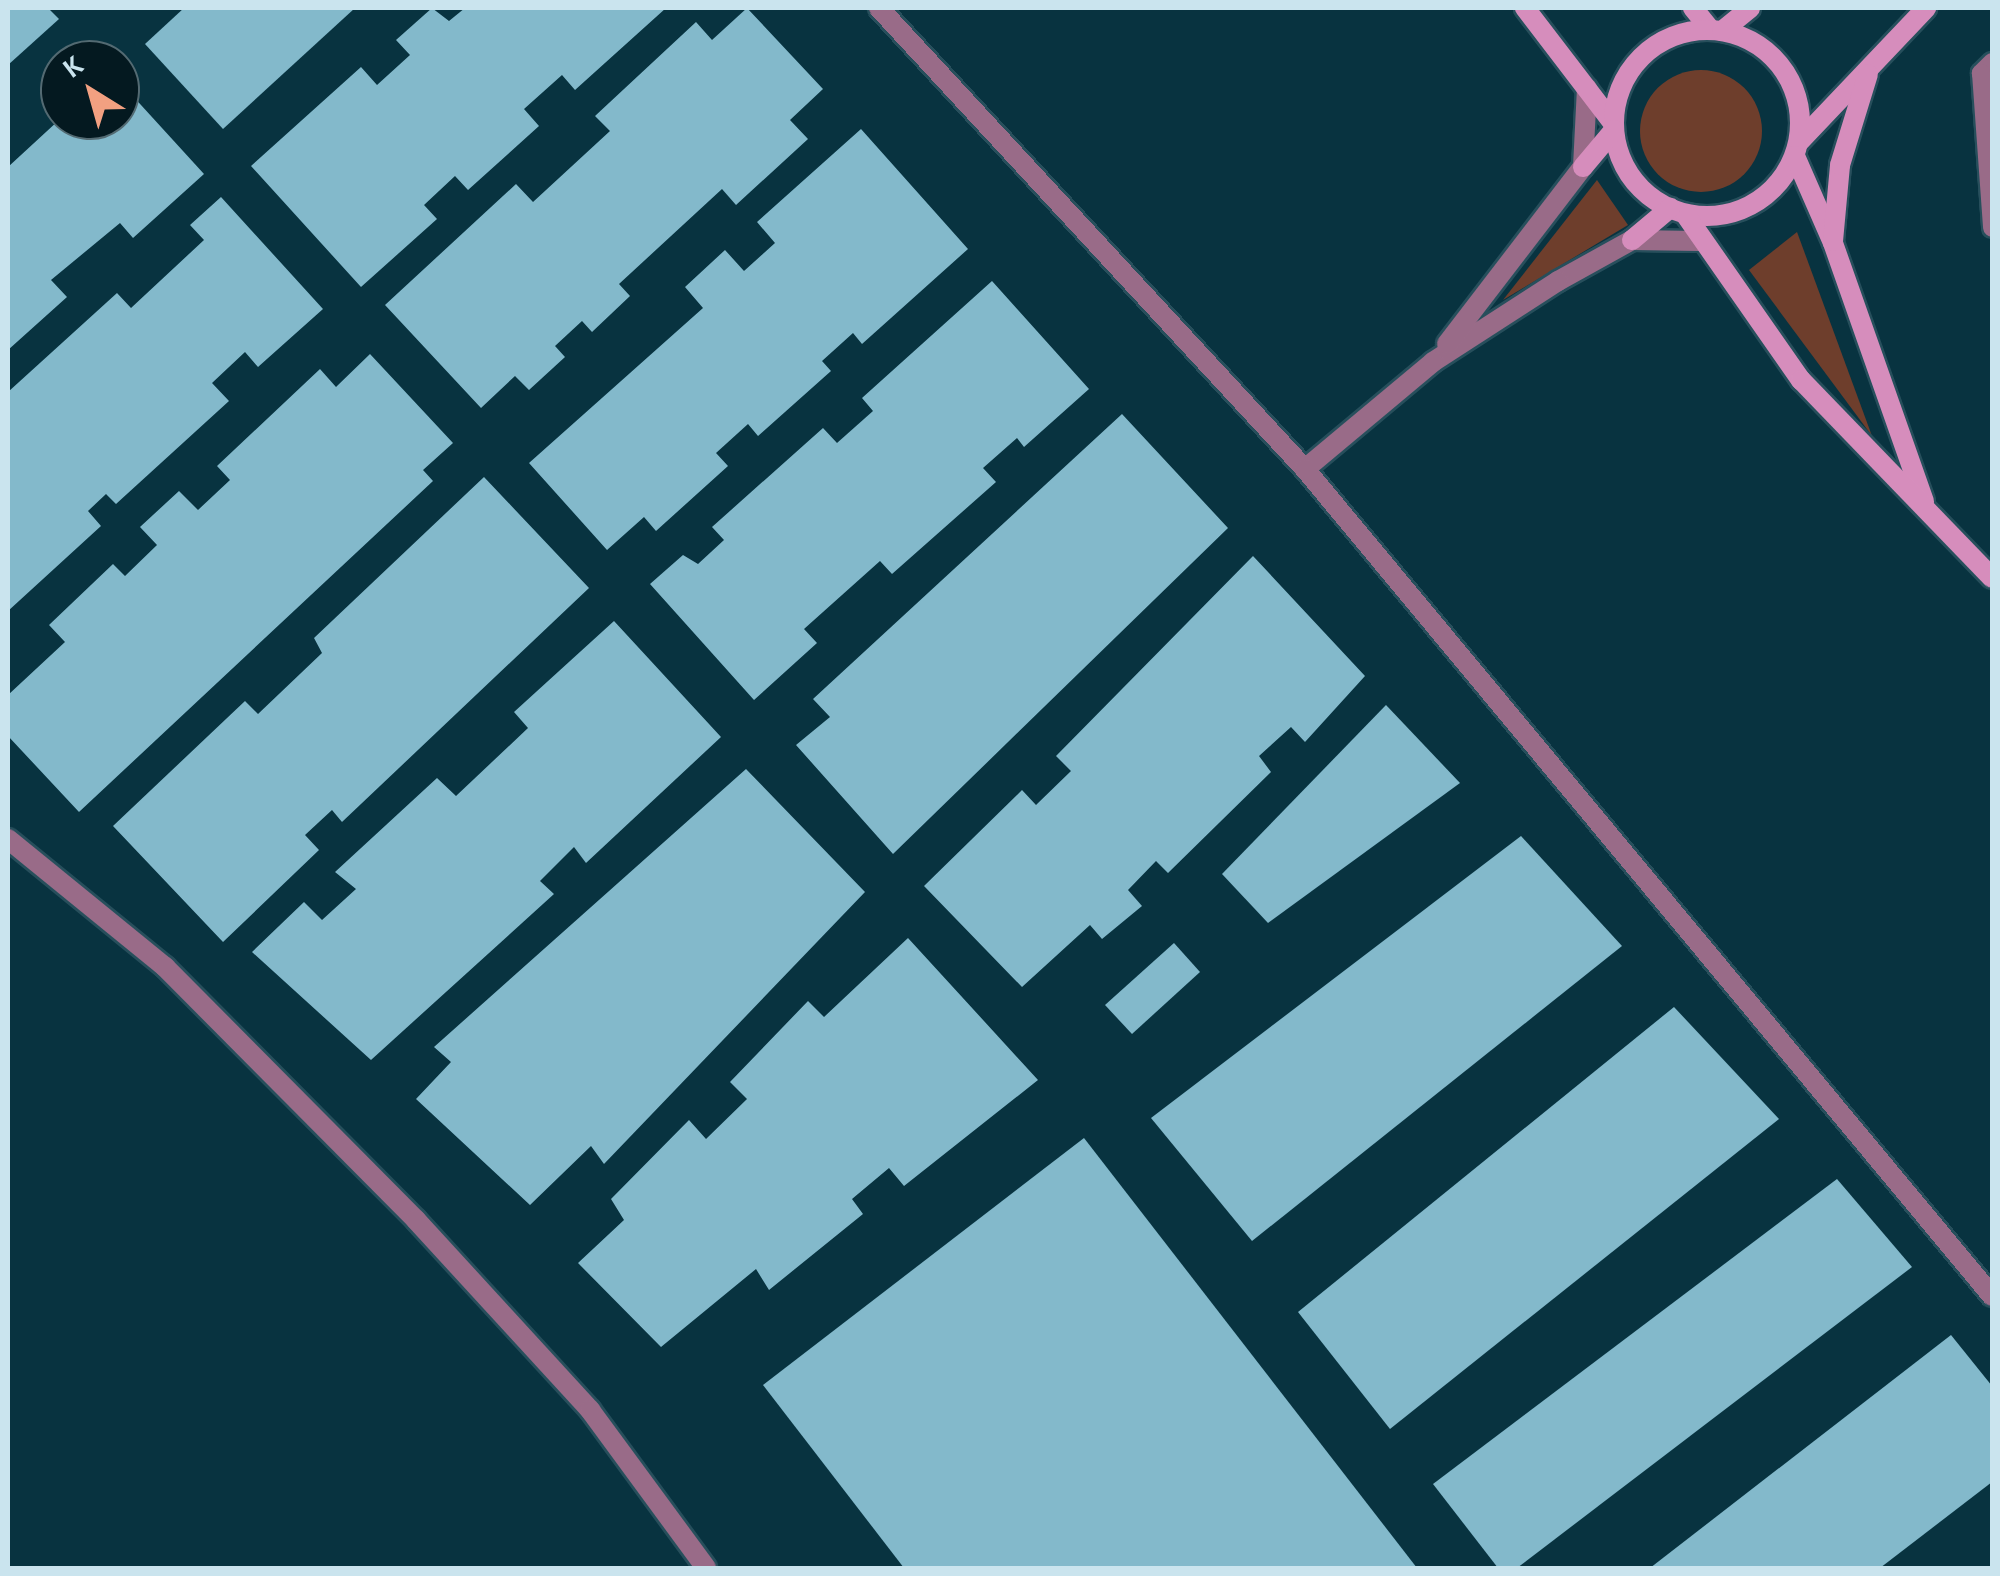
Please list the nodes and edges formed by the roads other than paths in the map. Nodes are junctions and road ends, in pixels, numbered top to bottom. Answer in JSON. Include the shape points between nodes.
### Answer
{"nodes":[{"id":1,"x":878,"y":8,"type":"edge"},
{"id":2,"x":1525,"y":8,"type":"edge"},
{"id":3,"x":1693,"y":8,"type":"edge"},
{"id":4,"x":1750,"y":8,"type":"edge"},
{"id":5,"x":1926,"y":8,"type":"edge"},
{"id":6,"x":1716,"y":30,"type":"junction"},
{"id":7,"x":1992,"y":62,"type":"edge"},
{"id":8,"x":1871,"y":66,"type":"junction"},
{"id":9,"x":1587,"y":88,"type":"junction"},
{"id":10,"x":1614,"y":127,"type":"junction"},
{"id":11,"x":1796,"y":150,"type":"junction"},
{"id":12,"x":1582,"y":167,"type":"junction"},
{"id":13,"x":1678,"y":211,"type":"junction"},
{"id":14,"x":1992,"y":228,"type":"edge"},
{"id":15,"x":1632,"y":240,"type":"junction"},
{"id":16,"x":1698,"y":241,"type":"junction"},
{"id":17,"x":1833,"y":243,"type":"junction"},
{"id":18,"x":1433,"y":362,"type":"junction"},
{"id":19,"x":1305,"y":469,"type":"junction"},
{"id":20,"x":1927,"y":508,"type":"junction"},
{"id":21,"x":1992,"y":578,"type":"edge"},
{"id":22,"x":8,"y":839,"type":"edge"},
{"id":23,"x":1992,"y":1296,"type":"edge"},
{"id":24,"x":706,"y":1568,"type":"edge"}],
"edges":[{"from":1,"to":19,"type":"street"},
{"from":2,"to":9,"type":"main road"},
{"from":3,"to":6,"type":"main road"},
{"from":4,"to":6,"type":"main road"},
{"from":5,"to":8,"type":"main road"},
{"from":6,"to":10,"type":"main road","via":[[1654,46],[1632,66]]},
{"from":6,"to":11,"type":"main road","via":[[1765,48],[1786,70],[1798,98]]},
{"from":7,"to":14,"type":"lane","via":[[1981,73]]},
{"from":8,"to":11,"type":"main road"},
{"from":8,"to":17,"type":"main road","via":[[1840,166]]},
{"from":9,"to":10,"type":"main road"},
{"from":9,"to":12,"type":"street"},
{"from":10,"to":12,"type":"main road"},
{"from":10,"to":13,"type":"main road","via":[[1634,183]]},
{"from":11,"to":13,"type":"main road","via":[[1779,184],[1753,205],[1722,216]]},
{"from":11,"to":17,"type":"main road"},
{"from":12,"to":18,"type":"street"},
{"from":13,"to":15,"type":"main road"},
{"from":13,"to":16,"type":"main road"},
{"from":15,"to":16,"type":"street"},
{"from":15,"to":18,"type":"street","via":[[1501,314]]},
{"from":16,"to":20,"type":"main road","via":[[1801,380]]},
{"from":17,"to":20,"type":"main road"},
{"from":18,"to":19,"type":"street"},
{"from":19,"to":23,"type":"street"},
{"from":20,"to":21,"type":"main road"},
{"from":22,"to":24,"type":"street","via":[[166,967],[416,1220],[590,1410]]}]}
